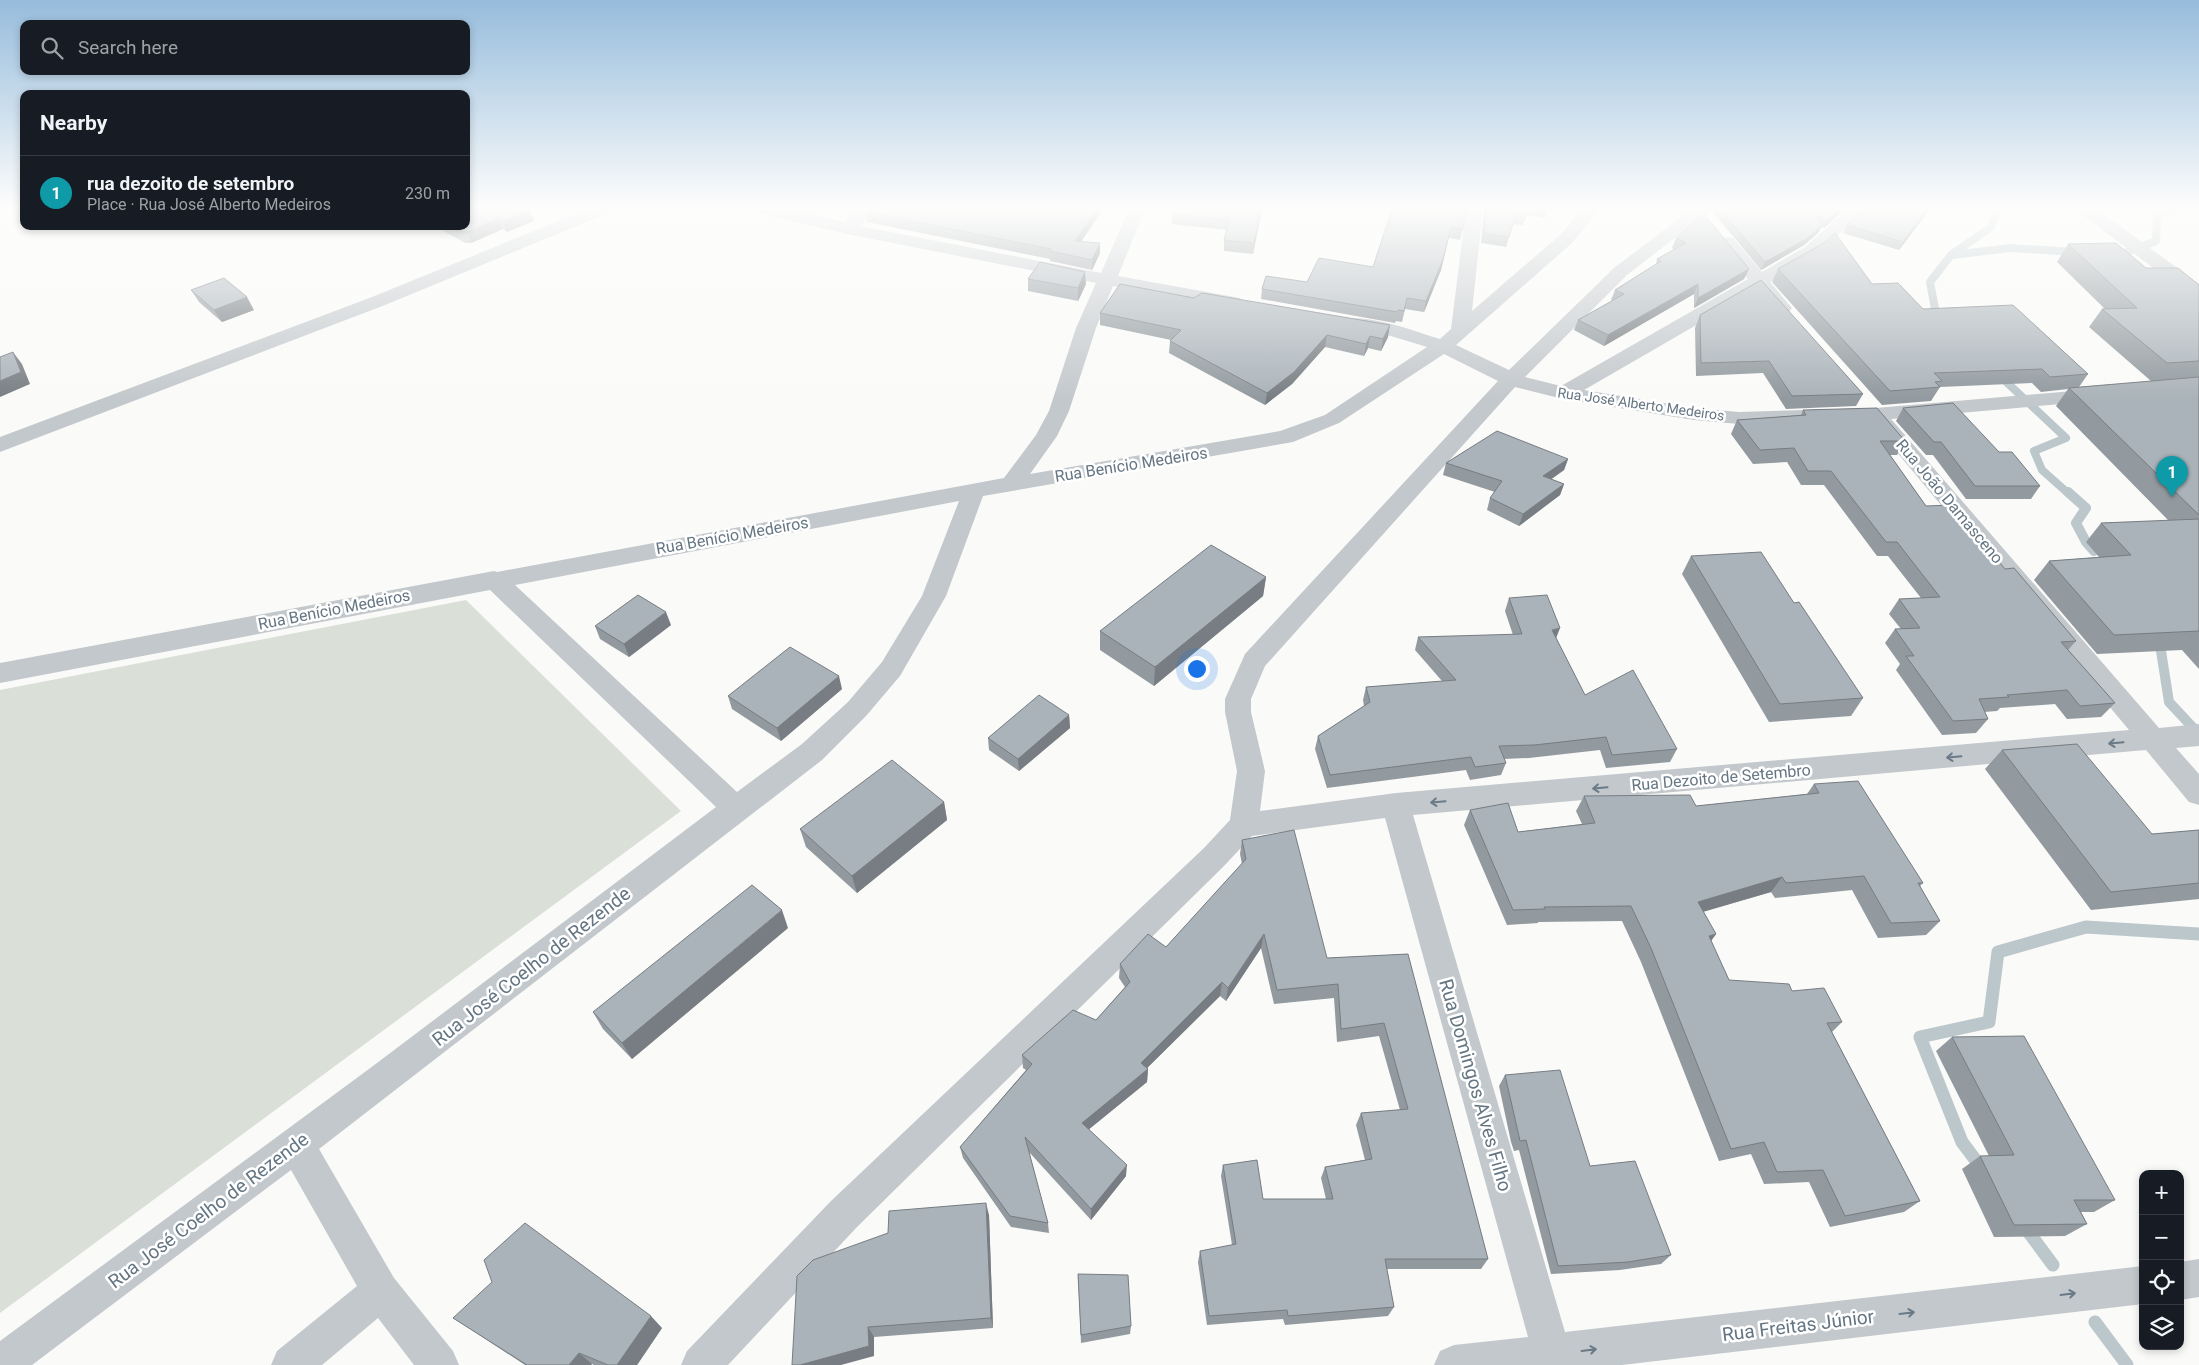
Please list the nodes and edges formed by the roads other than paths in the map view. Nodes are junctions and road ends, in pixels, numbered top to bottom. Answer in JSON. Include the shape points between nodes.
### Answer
{"nodes":[{"id":1,"x":449,"y":273,"type":"edge"},
{"id":2,"x":1069,"y":273,"type":"edge"},
{"id":3,"x":1109,"y":273,"type":"edge"},
{"id":4,"x":1463,"y":273,"type":"edge"},
{"id":5,"x":1528,"y":273,"type":"edge"},
{"id":6,"x":1619,"y":273,"type":"edge"},
{"id":7,"x":1751,"y":273,"type":"edge"},
{"id":8,"x":1773,"y":273,"type":"edge"},
{"id":9,"x":2172,"y":273,"type":"edge"},
{"id":10,"x":1106,"y":280,"type":"junction"},
{"id":11,"x":1758,"y":281,"type":"junction"},
{"id":12,"x":2199,"y":293,"type":"edge"},
{"id":13,"x":1253,"y":305,"type":"edge"},
{"id":14,"x":1336,"y":320,"type":"edge"},
{"id":15,"x":1797,"y":326,"type":"edge"},
{"id":16,"x":1452,"y":339,"type":"junction"},
{"id":17,"x":1511,"y":380,"type":"junction"},
{"id":18,"x":1856,"y":392,"type":"edge"},
{"id":19,"x":1563,"y":393,"type":"junction"},
{"id":20,"x":2111,"y":394,"type":"edge"},
{"id":21,"x":1876,"y":414,"type":"junction"},
{"id":22,"x":0,"y":445,"type":"edge"},
{"id":23,"x":1010,"y":484,"type":"junction"},
{"id":24,"x":974,"y":491,"type":"junction"},
{"id":25,"x":494,"y":579,"type":"junction"},
{"id":26,"x":0,"y":673,"type":"edge"},
{"id":27,"x":2199,"y":735,"type":"edge"},
{"id":28,"x":2153,"y":739,"type":"junction"},
{"id":29,"x":2199,"y":794,"type":"edge"},
{"id":30,"x":1396,"y":806,"type":"junction"},
{"id":31,"x":736,"y":808,"type":"junction"},
{"id":32,"x":1244,"y":825,"type":"junction"},
{"id":33,"x":296,"y":1144,"type":"junction"},
{"id":34,"x":2199,"y":1278,"type":"edge"},
{"id":35,"x":2184,"y":1280,"type":"edge"},
{"id":36,"x":2139,"y":1286,"type":"edge"},
{"id":37,"x":381,"y":1291,"type":"junction"},
{"id":38,"x":1554,"y":1360,"type":"edge"},
{"id":39,"x":0,"y":1365,"type":"edge"},
{"id":40,"x":291,"y":1365,"type":"edge"},
{"id":41,"x":439,"y":1365,"type":"edge"},
{"id":42,"x":701,"y":1365,"type":"edge"},
{"id":43,"x":1454,"y":1365,"type":"edge"}],
"edges":[{"from":1,"to":22,"type":"street"},
{"from":2,"to":10,"type":"street"},
{"from":3,"to":10,"type":"street"},
{"from":4,"to":16,"type":"street"},
{"from":5,"to":16,"type":"street","name":"Rua Benício Medeiros"},
{"from":6,"to":17,"type":"street"},
{"from":7,"to":11,"type":"street"},
{"from":8,"to":11,"type":"street"},
{"from":9,"to":12,"type":"street"},
{"from":10,"to":13,"type":"street"},
{"from":10,"to":23,"type":"street","via":[[1059,410],[1046,436]]},
{"from":11,"to":15,"type":"street"},
{"from":11,"to":19,"type":"street"},
{"from":14,"to":16,"type":"street","name":"Rua José Alberto Medeiros"},
{"from":16,"to":17,"type":"street","name":"Rua José Alberto Medeiros","via":[[1478,363]]},
{"from":16,"to":23,"type":"street","name":"Rua Benício Medeiros","via":[[1332,419],[1286,437]]},
{"from":17,"to":19,"type":"street","name":"Rua José Alberto Medeiros"},
{"from":17,"to":32,"type":"street","via":[[1254,661],[1238,699],[1251,771]]},
{"from":18,"to":21,"type":"street","name":"Rua João Damasceno"},
{"from":19,"to":21,"type":"street","name":"Rua José Alberto Medeiros","via":[[1739,418]]},
{"from":20,"to":21,"type":"street","name":"Rua José Alberto Medeiros"},
{"from":21,"to":28,"type":"street","name":"Rua João Damasceno"},
{"from":23,"to":24,"type":"street","name":"Rua Benício Medeiros"},
{"from":24,"to":25,"type":"street","name":"Rua Benício Medeiros"},
{"from":24,"to":31,"type":"street","name":"Rua José Coelho de Rezende","via":[[934,596],[892,669],[857,709],[812,752]]},
{"from":25,"to":26,"type":"street","name":"Rua Benício Medeiros"},
{"from":25,"to":31,"type":"street"},
{"from":27,"to":28,"type":"street","name":"Rua Dezoito de Setembro"},
{"from":28,"to":29,"type":"street","name":"Rua João Damasceno"},
{"from":28,"to":30,"type":"street","name":"Rua Dezoito de Setembro","one_way":true},
{"from":30,"to":32,"type":"street","name":"Rua Dezoito de Setembro"},
{"from":30,"to":38,"type":"street","name":"Rua Domingos Alves Filho"},
{"from":31,"to":33,"type":"street","name":"Rua José Coelho de Rezende"},
{"from":32,"to":42,"type":"street","via":[[844,1214]]},
{"from":33,"to":37,"type":"street"},
{"from":33,"to":39,"type":"street","name":"Rua José Coelho de Rezende"},
{"from":34,"to":35,"type":"street"},
{"from":38,"to":36,"type":"street","name":"Rua Freitas Júnior","one_way":true},
{"from":37,"to":40,"type":"street"},
{"from":37,"to":41,"type":"street"},
{"from":38,"to":43,"type":"street","name":"Rua Freitas Júnior"}]}
